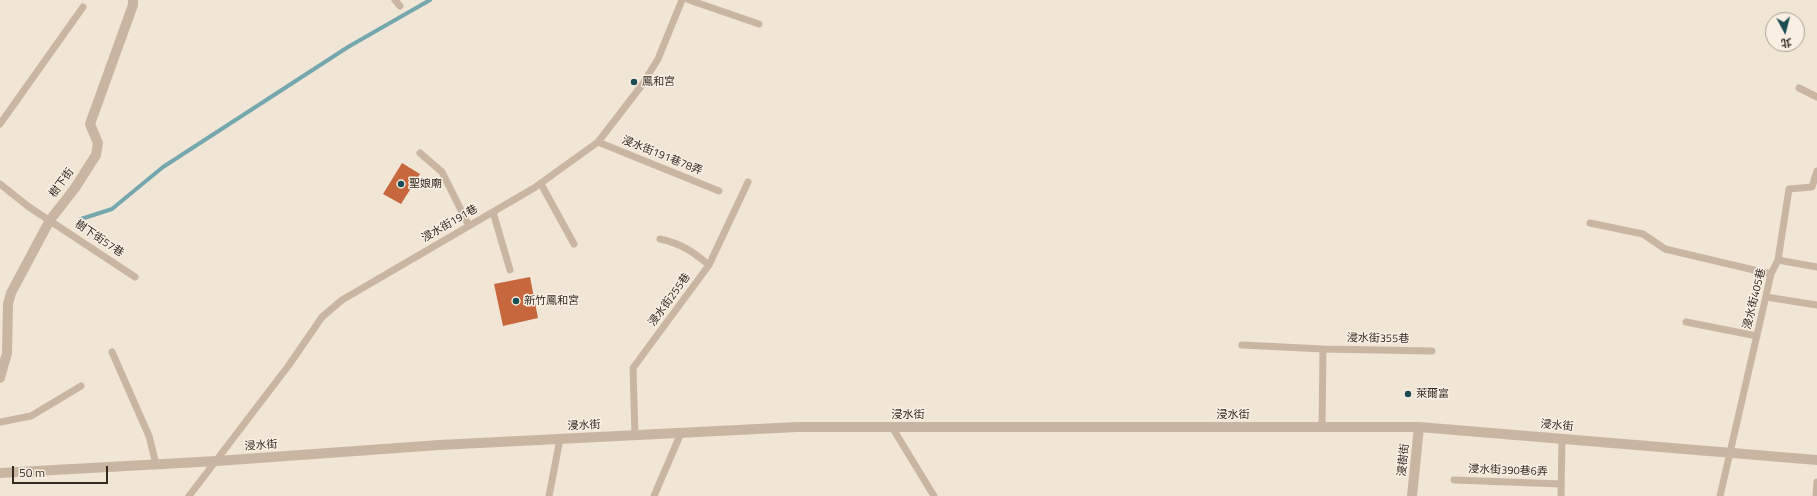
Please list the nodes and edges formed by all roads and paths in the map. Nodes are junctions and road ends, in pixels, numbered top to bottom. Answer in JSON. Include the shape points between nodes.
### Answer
{"nodes":[{"id":1,"x":133,"y":0,"type":"edge"},
{"id":2,"x":682,"y":0,"type":"edge"},
{"id":3,"x":689,"y":0,"type":"edge"},
{"id":4,"x":83,"y":7,"type":"dead end"},
{"id":5,"x":759,"y":24,"type":"dead end"},
{"id":6,"x":1799,"y":88,"type":"dead end"},
{"id":7,"x":1817,"y":97,"type":"edge"},
{"id":8,"x":0,"y":124,"type":"edge"},
{"id":9,"x":598,"y":142,"type":"junction"},
{"id":10,"x":420,"y":152,"type":"dead end"},
{"id":11,"x":1817,"y":171,"type":"edge"},
{"id":12,"x":748,"y":182,"type":"dead end"},
{"id":13,"x":0,"y":184,"type":"edge"},
{"id":14,"x":541,"y":184,"type":"junction"},
{"id":15,"x":719,"y":191,"type":"dead end"},
{"id":16,"x":494,"y":212,"type":"junction"},
{"id":17,"x":50,"y":220,"type":"junction"},
{"id":18,"x":1590,"y":223,"type":"dead end"},
{"id":19,"x":469,"y":226,"type":"junction"},
{"id":20,"x":660,"y":239,"type":"dead end"},
{"id":21,"x":574,"y":244,"type":"dead end"},
{"id":22,"x":1778,"y":260,"type":"junction"},
{"id":23,"x":709,"y":264,"type":"junction"},
{"id":24,"x":1817,"y":267,"type":"edge"},
{"id":25,"x":510,"y":270,"type":"dead end"},
{"id":26,"x":1771,"y":274,"type":"junction"},
{"id":27,"x":135,"y":277,"type":"dead end"},
{"id":28,"x":1766,"y":297,"type":"junction"},
{"id":29,"x":1817,"y":305,"type":"edge"},
{"id":30,"x":1686,"y":322,"type":"dead end"},
{"id":31,"x":1757,"y":336,"type":"junction"},
{"id":32,"x":1242,"y":345,"type":"dead end"},
{"id":33,"x":1323,"y":349,"type":"junction"},
{"id":34,"x":1432,"y":351,"type":"dead end"},
{"id":35,"x":112,"y":352,"type":"dead end"},
{"id":36,"x":0,"y":378,"type":"edge"},
{"id":37,"x":81,"y":386,"type":"dead end"},
{"id":38,"x":0,"y":422,"type":"edge"},
{"id":39,"x":892,"y":427,"type":"junction"},
{"id":40,"x":1322,"y":427,"type":"junction"},
{"id":41,"x":1419,"y":427,"type":"junction"},
{"id":42,"x":681,"y":433,"type":"junction"},
{"id":43,"x":635,"y":435,"type":"junction"},
{"id":44,"x":1562,"y":438,"type":"junction"},
{"id":45,"x":560,"y":439,"type":"junction"},
{"id":46,"x":1730,"y":452,"type":"junction"},
{"id":47,"x":1817,"y":460,"type":"edge"},
{"id":48,"x":217,"y":461,"type":"junction"},
{"id":49,"x":156,"y":464,"type":"junction"},
{"id":50,"x":0,"y":473,"type":"edge"},
{"id":51,"x":1454,"y":480,"type":"dead end"},
{"id":52,"x":1817,"y":482,"type":"edge"},
{"id":53,"x":1561,"y":484,"type":"junction"},
{"id":54,"x":189,"y":496,"type":"edge"},
{"id":55,"x":549,"y":496,"type":"edge"},
{"id":56,"x":654,"y":496,"type":"edge"},
{"id":57,"x":934,"y":496,"type":"edge"},
{"id":58,"x":1412,"y":496,"type":"edge"},
{"id":59,"x":1561,"y":496,"type":"edge"},
{"id":60,"x":1720,"y":496,"type":"edge"},
{"id":61,"x":1816,"y":496,"type":"edge"}],
"edges":[{"from":1,"to":17,"type":"street","name":"樹下街","via":[[90,124],[98,143],[96,155]]},
{"from":2,"to":9,"type":"lane","name":"浸水街191巷","via":[[658,59],[642,85]]},
{"from":3,"to":5,"type":"lane"},
{"from":4,"to":8,"type":"lane"},
{"from":6,"to":7,"type":"lane"},
{"from":9,"to":14,"type":"lane","name":"浸水街191巷"},
{"from":9,"to":15,"type":"lane","name":"浸水街191巷78弄"},
{"from":10,"to":19,"type":"lane","via":[[442,172]]},
{"from":11,"to":22,"type":"lane","name":"浸水街405巷","via":[[1812,187],[1789,189]]},
{"from":12,"to":23,"type":"lane","name":"浸水街255巷"},
{"from":13,"to":17,"type":"lane","name":"樹下街57巷"},
{"from":14,"to":16,"type":"lane","name":"浸水街191巷"},
{"from":14,"to":21,"type":"lane"},
{"from":16,"to":19,"type":"lane","name":"浸水街191巷"},
{"from":16,"to":25,"type":"lane"},
{"from":17,"to":27,"type":"lane","name":"樹下街57巷"},
{"from":17,"to":36,"type":"street","name":"樹下街","via":[[11,293],[8,304],[7,353]]},
{"from":18,"to":26,"type":"lane","via":[[1643,234],[1665,249]]},
{"from":19,"to":48,"type":"lane","name":"浸水街191巷","via":[[342,300],[322,317]]},
{"from":20,"to":23,"type":"lane","via":[[690,249]]},
{"from":22,"to":24,"type":"lane"},
{"from":22,"to":26,"type":"lane","name":"浸水街405巷"},
{"from":23,"to":43,"type":"lane","name":"浸水街255巷","via":[[634,368]]},
{"from":26,"to":28,"type":"lane","name":"浸水街405巷"},
{"from":28,"to":29,"type":"lane"},
{"from":28,"to":31,"type":"lane","name":"浸水街405巷"},
{"from":30,"to":31,"type":"lane"},
{"from":31,"to":46,"type":"lane","name":"浸水街405巷"},
{"from":32,"to":33,"type":"lane","name":"浸水街355巷"},
{"from":33,"to":34,"type":"lane","name":"浸水街355巷"},
{"from":33,"to":40,"type":"lane"},
{"from":35,"to":49,"type":"lane","via":[[149,436]]},
{"from":37,"to":38,"type":"lane","via":[[31,416]]},
{"from":39,"to":40,"type":"street","name":"浸水街"},
{"from":39,"to":42,"type":"street","name":"浸水街","via":[[797,427]]},
{"from":39,"to":57,"type":"lane"},
{"from":40,"to":41,"type":"street","name":"浸水街"},
{"from":41,"to":44,"type":"street","name":"浸水街"},
{"from":41,"to":58,"type":"street","name":"浸樹街"},
{"from":42,"to":43,"type":"street","name":"浸水街"},
{"from":42,"to":56,"type":"lane"},
{"from":43,"to":45,"type":"street","name":"浸水街"},
{"from":44,"to":46,"type":"street","name":"浸水街"},
{"from":44,"to":53,"type":"lane"},
{"from":45,"to":48,"type":"street","name":"浸水街"},
{"from":45,"to":55,"type":"lane"},
{"from":46,"to":47,"type":"street","name":"浸水街"},
{"from":46,"to":60,"type":"lane","name":"浸水街405巷"},
{"from":48,"to":49,"type":"street","name":"浸水街"},
{"from":48,"to":54,"type":"lane","name":"浸水街191巷"},
{"from":49,"to":50,"type":"street","name":"浸水街"},
{"from":51,"to":53,"type":"lane","name":"浸水街390巷6弄"},
{"from":52,"to":61,"type":"lane"},
{"from":53,"to":59,"type":"lane"}]}
